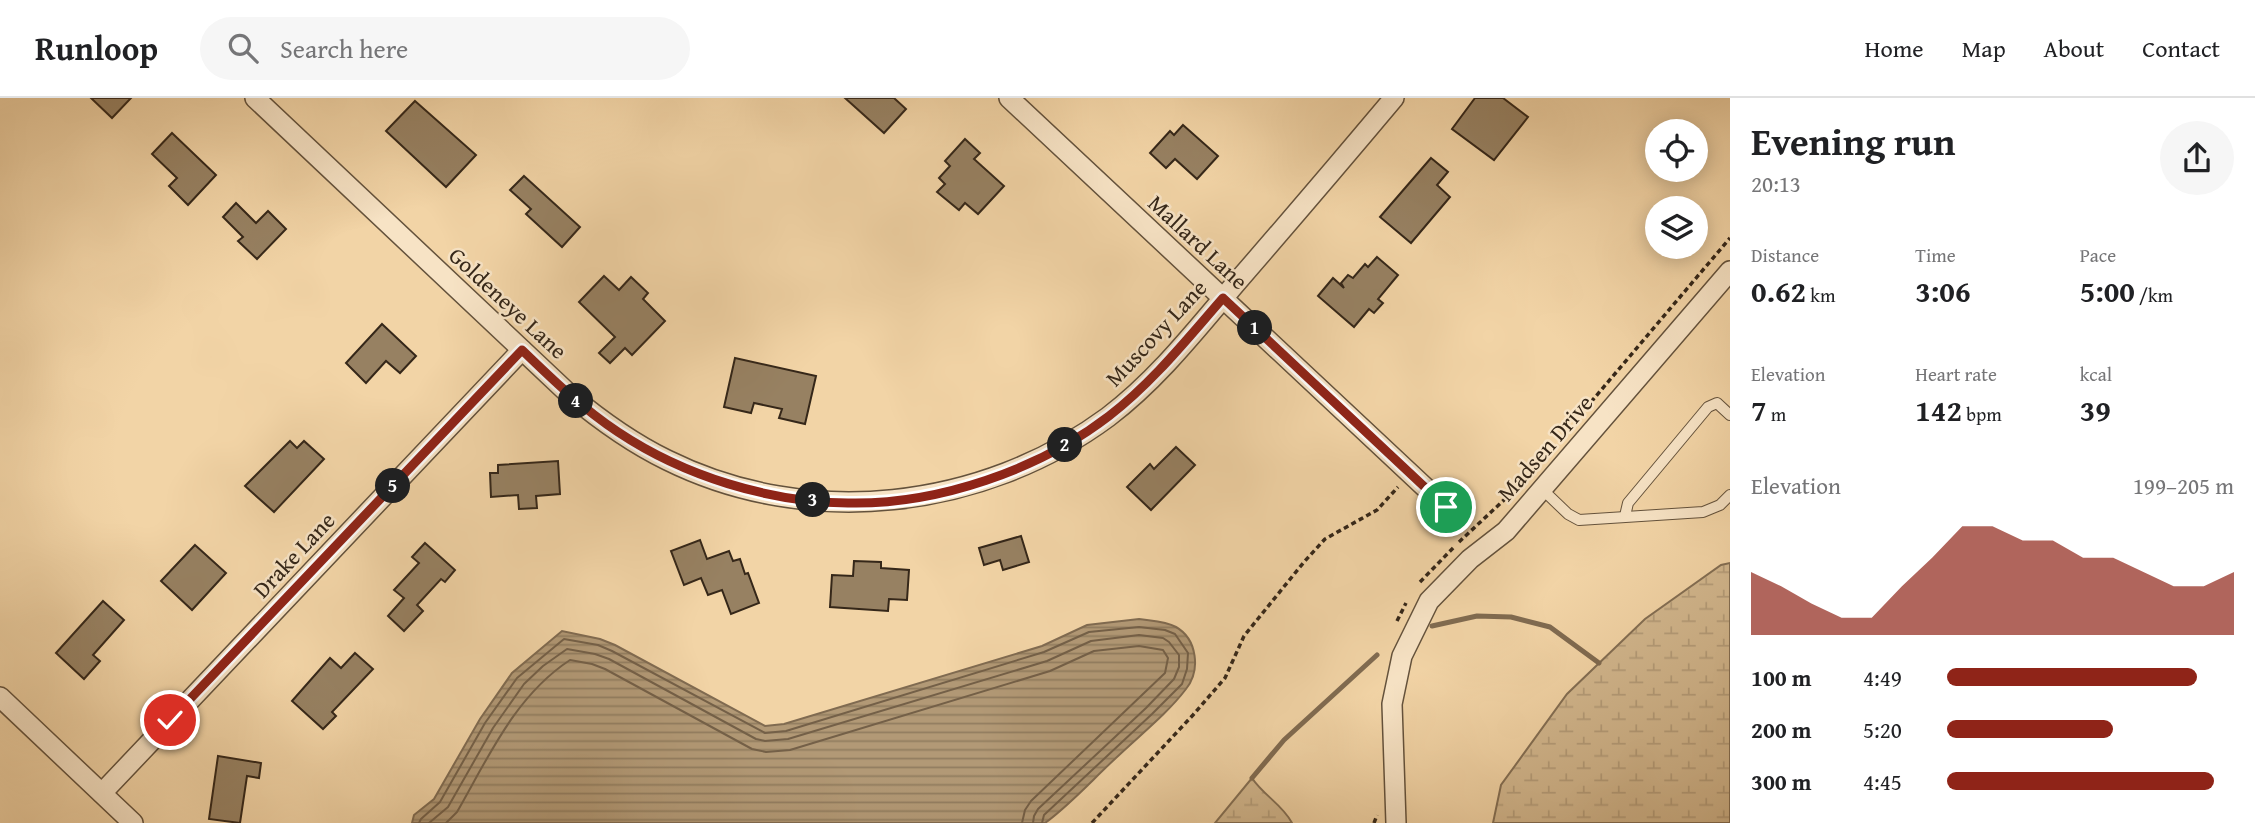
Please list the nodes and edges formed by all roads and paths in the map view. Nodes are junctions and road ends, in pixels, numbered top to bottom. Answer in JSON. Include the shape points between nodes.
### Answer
{"nodes":[{"id":1,"x":255,"y":98,"type":"edge"},
{"id":2,"x":1009,"y":98,"type":"edge"},
{"id":3,"x":1394,"y":98,"type":"edge"},
{"id":4,"x":1730,"y":271,"type":"edge"},
{"id":5,"x":1223,"y":298,"type":"junction"},
{"id":6,"x":522,"y":350,"type":"junction"},
{"id":7,"x":1730,"y":415,"type":"edge"},
{"id":8,"x":1410,"y":473,"type":"junction"},
{"id":9,"x":1542,"y":489,"type":"junction"},
{"id":10,"x":1730,"y":495,"type":"edge"},
{"id":11,"x":843,"y":503,"type":"joint"},
{"id":12,"x":1446,"y":507,"type":"dead end"},
{"id":13,"x":1625,"y":516,"type":"junction"},
{"id":14,"x":0,"y":697,"type":"edge"},
{"id":15,"x":102,"y":793,"type":"junction"},
{"id":16,"x":132,"y":823,"type":"edge"},
{"id":17,"x":1092,"y":823,"type":"edge"},
{"id":18,"x":1396,"y":823,"type":"edge"}],
"edges":[{"from":1,"to":6,"type":"street","name":"Goldeneye Lane"},
{"from":2,"to":5,"type":"street","name":"Mallard Lane"},
{"from":3,"to":5,"type":"street","name":"Muscovy Lane"},
{"from":4,"to":9,"type":"street","name":"Madsen Drive"},
{"from":5,"to":8,"type":"street","name":"Mallard Lane"},
{"from":5,"to":11,"type":"street","name":"Muscovy Lane","via":[[1155,376],[1108,417],[1061,448],[966,487],[904,499]]},
{"from":6,"to":11,"type":"street","name":"Goldeneye Lane","via":[[583,407],[667,460],[762,493]]},
{"from":6,"to":15,"type":"street","name":"Drake Lane"},
{"from":7,"to":13,"type":"lane","via":[[1717,403],[1708,407],[1628,503]]},
{"from":8,"to":12,"type":"street","name":"Mallard Lane"},
{"from":8,"to":17,"type":"path","via":[[1377,510],[1325,540],[1304,562],[1244,636],[1225,678]]},
{"from":9,"to":13,"type":"lane","via":[[1579,520]]},
{"from":9,"to":18,"type":"street","name":"Madsen Drive","via":[[1506,531],[1429,601],[1402,656],[1392,704]]},
{"from":10,"to":13,"type":"lane","via":[[1703,512]]},
{"from":14,"to":15,"type":"street"},
{"from":15,"to":16,"type":"street"}]}
